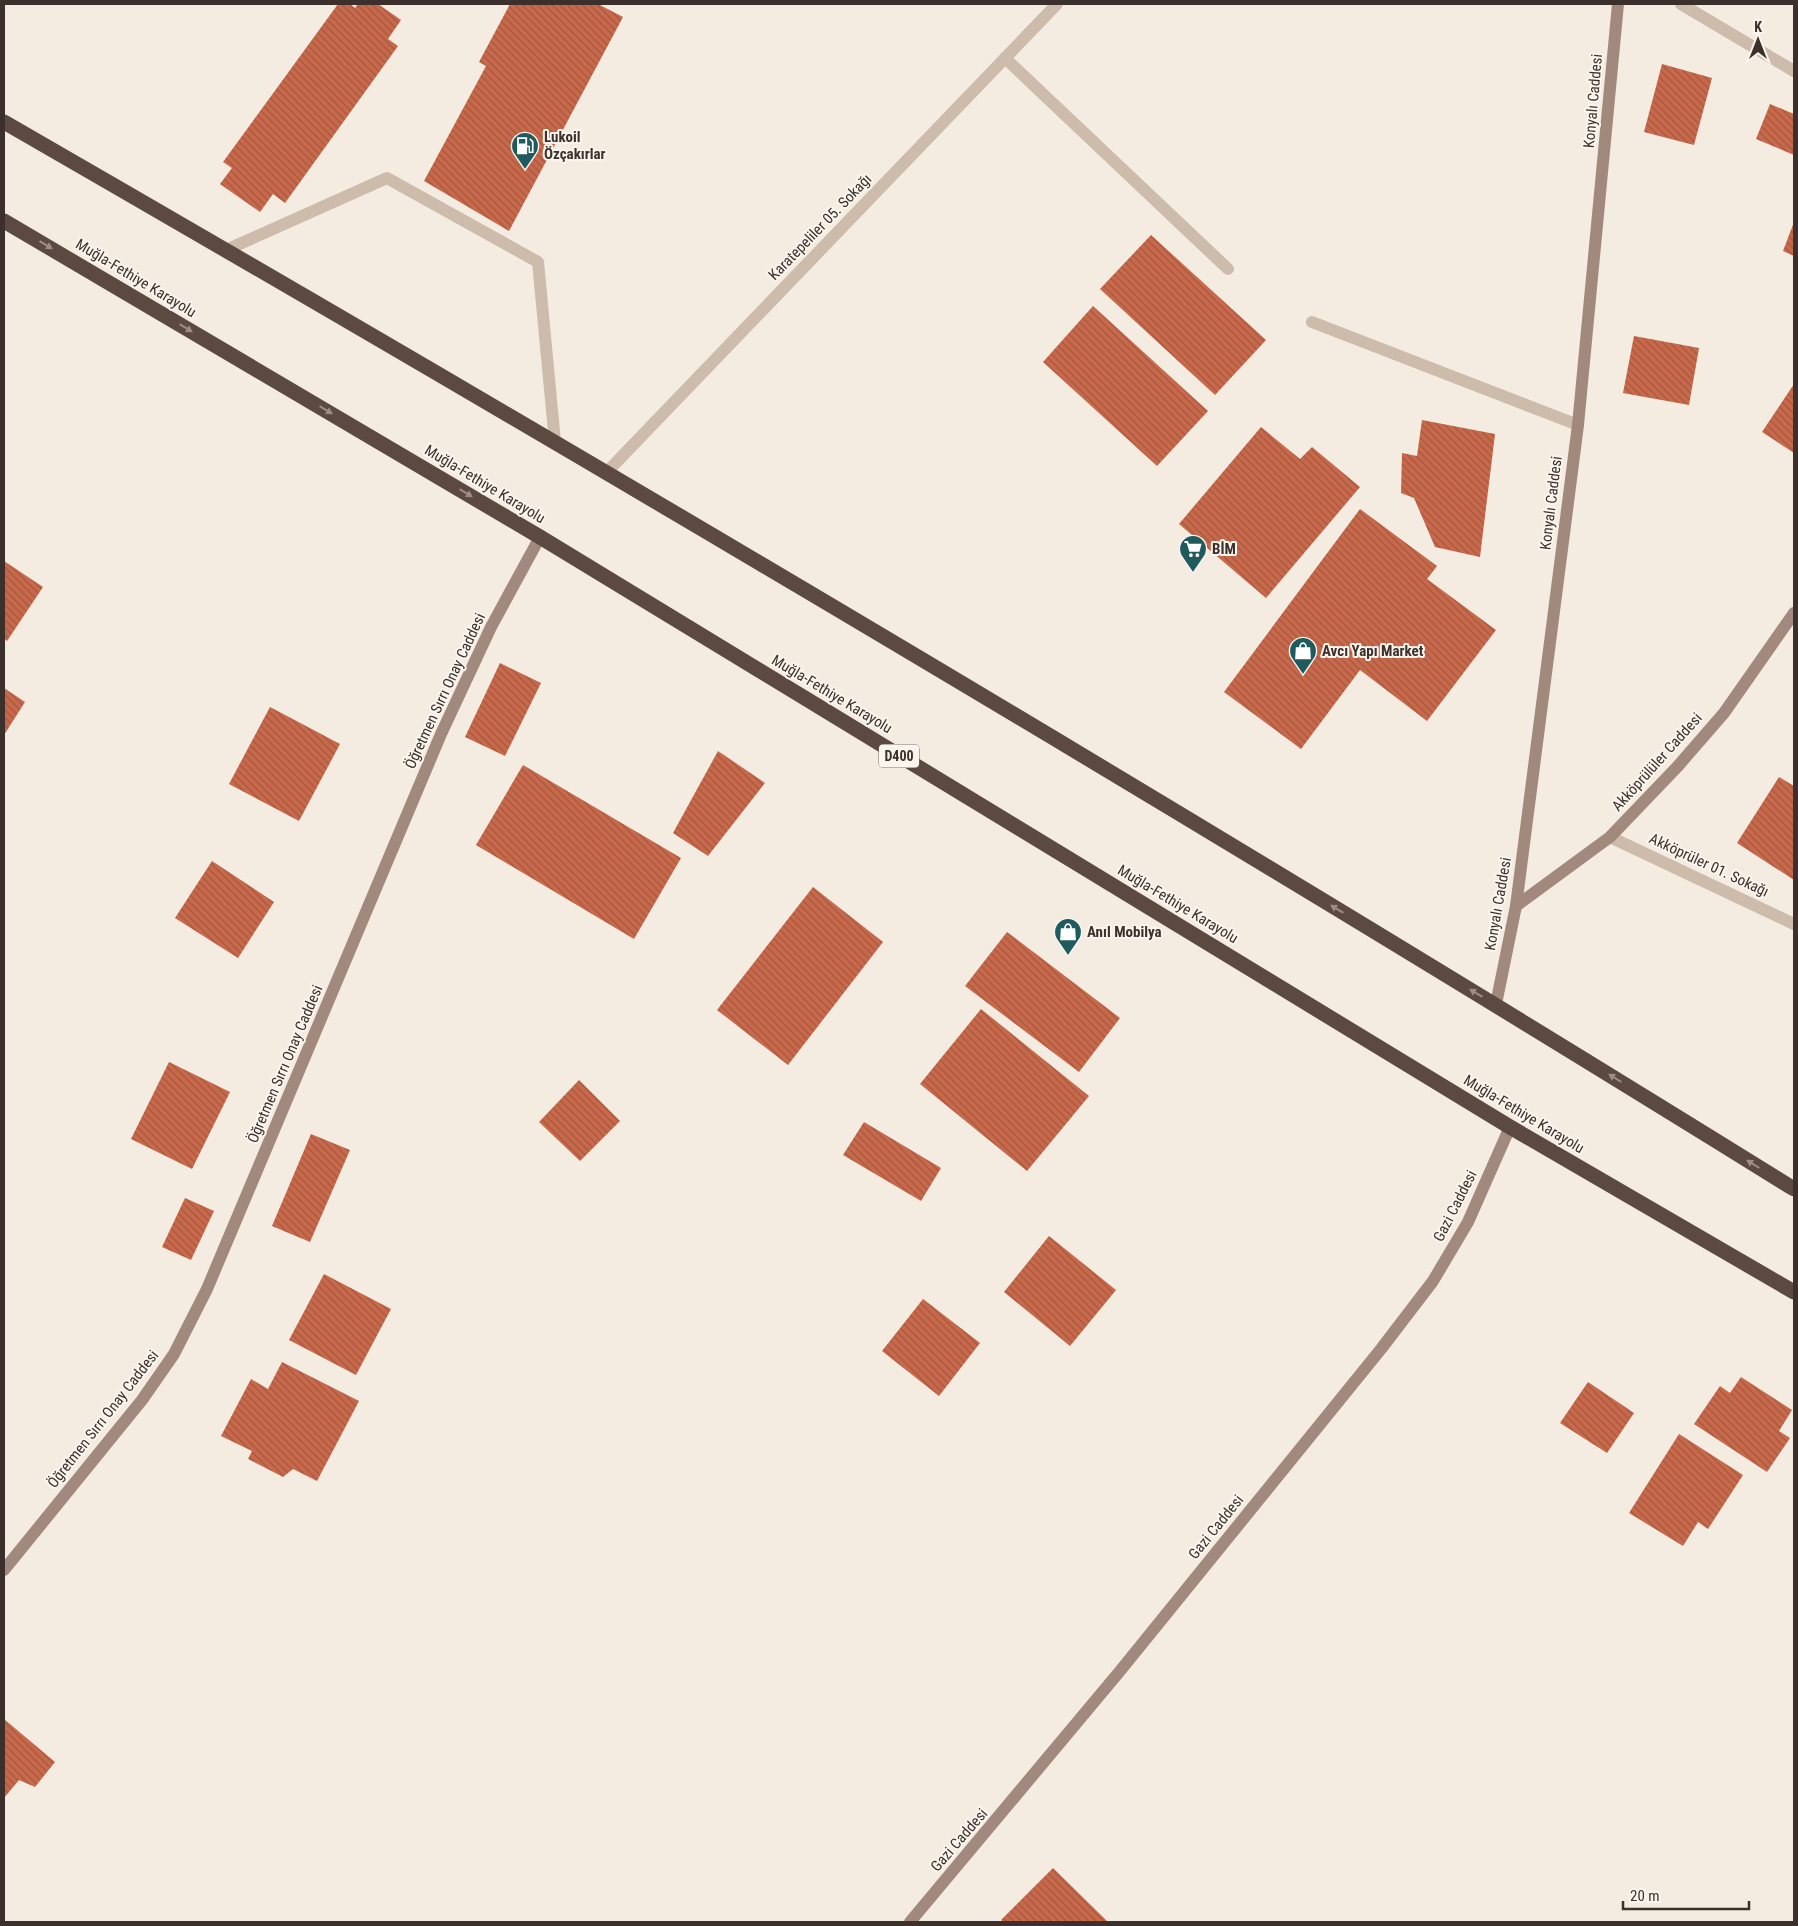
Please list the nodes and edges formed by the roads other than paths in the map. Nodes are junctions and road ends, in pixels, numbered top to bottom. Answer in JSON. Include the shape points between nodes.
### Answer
{"nodes":[{"id":1,"x":1057,"y":4,"type":"edge"},
{"id":2,"x":1618,"y":4,"type":"edge"},
{"id":3,"x":1681,"y":4,"type":"edge"},
{"id":4,"x":1005,"y":58,"type":"junction"},
{"id":5,"x":1794,"y":71,"type":"edge"},
{"id":6,"x":4,"y":122,"type":"edge"},
{"id":7,"x":4,"y":220,"type":"edge"},
{"id":8,"x":226,"y":250,"type":"junction"},
{"id":9,"x":1228,"y":269,"type":"dead end"},
{"id":10,"x":1312,"y":322,"type":"dead end"},
{"id":11,"x":1578,"y":425,"type":"junction"},
{"id":12,"x":555,"y":442,"type":"junction"},
{"id":13,"x":606,"y":473,"type":"junction"},
{"id":14,"x":540,"y":537,"type":"junction"},
{"id":15,"x":1794,"y":613,"type":"edge"},
{"id":16,"x":1610,"y":837,"type":"junction"},
{"id":17,"x":1516,"y":906,"type":"junction"},
{"id":18,"x":1794,"y":924,"type":"edge"},
{"id":19,"x":1496,"y":1004,"type":"junction"},
{"id":20,"x":1510,"y":1127,"type":"junction"},
{"id":21,"x":1794,"y":1189,"type":"edge"},
{"id":22,"x":1794,"y":1292,"type":"edge"},
{"id":23,"x":4,"y":1570,"type":"edge"},
{"id":24,"x":910,"y":1922,"type":"edge"}],
"edges":[{"from":1,"to":4,"type":"street","name":"Karatepeliler 05. Sokağı"},
{"from":2,"to":11,"type":"street","name":"Konyalı Caddesi"},
{"from":3,"to":5,"type":"street"},
{"from":4,"to":9,"type":"street"},
{"from":4,"to":13,"type":"street","name":"Karatepeliler 05. Sokağı"},
{"from":6,"to":8,"type":"highway"},
{"from":7,"to":14,"type":"highway","name":"Muğla-Fethiye Karayolu","number":"D400","one_way":true},
{"from":8,"to":12,"type":"highway"},
{"from":8,"to":12,"type":"street","via":[[387,178],[538,262]]},
{"from":10,"to":11,"type":"street"},
{"from":11,"to":17,"type":"street","name":"Konyalı Caddesi"},
{"from":12,"to":13,"type":"highway"},
{"from":19,"to":13,"type":"highway","one_way":true},
{"from":14,"to":20,"type":"highway","name":"Muğla-Fethiye Karayolu","number":"D400"},
{"from":14,"to":23,"type":"street","name":"Öğretmen Sırrı Onay Caddesi","via":[[491,627],[441,734],[207,1289],[174,1354],[142,1400]]},
{"from":15,"to":16,"type":"street","name":"Akköprülüler Caddesi","via":[[1724,713]]},
{"from":16,"to":17,"type":"street","name":"Akköprülüler Caddesi"},
{"from":16,"to":18,"type":"street","name":"Akköprüler 01. Sokağı"},
{"from":17,"to":19,"type":"street","name":"Konyalı Caddesi"},
{"from":21,"to":19,"type":"highway","one_way":true},
{"from":20,"to":22,"type":"highway","name":"Muğla-Fethiye Karayolu","number":"D400"},
{"from":20,"to":24,"type":"street","name":"Gazi Caddesi","via":[[1468,1222],[1433,1281],[1120,1671]]}]}
